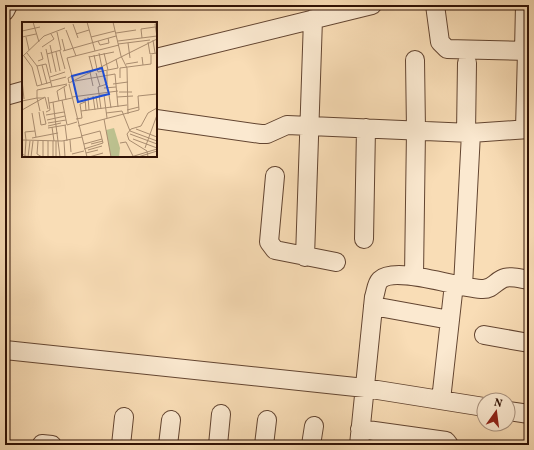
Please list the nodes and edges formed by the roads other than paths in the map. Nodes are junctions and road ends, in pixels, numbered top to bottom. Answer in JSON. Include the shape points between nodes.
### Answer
{"nodes":[{"id":1,"x":8,"y":5,"type":"edge"},
{"id":2,"x":435,"y":5,"type":"edge"},
{"id":3,"x":524,"y":5,"type":"edge"},
{"id":4,"x":364,"y":6,"type":"edge"},
{"id":5,"x":5,"y":11,"type":"edge"},
{"id":6,"x":313,"y":19,"type":"junction"},
{"id":7,"x":526,"y":51,"type":"edge"},
{"id":8,"x":157,"y":58,"type":"edge"},
{"id":9,"x":415,"y":60,"type":"dead end"},
{"id":10,"x":467,"y":63,"type":"dead end"},
{"id":11,"x":22,"y":91,"type":"edge"},
{"id":12,"x":5,"y":96,"type":"edge"},
{"id":13,"x":22,"y":99,"type":"edge"},
{"id":14,"x":157,"y":119,"type":"edge"},
{"id":15,"x":310,"y":125,"type":"junction"},
{"id":16,"x":366,"y":128,"type":"junction"},
{"id":17,"x":527,"y":129,"type":"edge"},
{"id":18,"x":416,"y":130,"type":"junction"},
{"id":19,"x":469,"y":133,"type":"junction"},
{"id":20,"x":275,"y":176,"type":"dead end"},
{"id":21,"x":364,"y":239,"type":"dead end"},
{"id":22,"x":305,"y":257,"type":"junction"},
{"id":23,"x":336,"y":262,"type":"dead end"},
{"id":24,"x":414,"y":276,"type":"junction"},
{"id":25,"x":529,"y":280,"type":"edge"},
{"id":26,"x":458,"y":285,"type":"junction"},
{"id":27,"x":373,"y":306,"type":"junction"},
{"id":28,"x":450,"y":320,"type":"junction"},
{"id":29,"x":484,"y":335,"type":"dead end"},
{"id":30,"x":529,"y":343,"type":"edge"},
{"id":31,"x":5,"y":350,"type":"edge"},
{"id":32,"x":365,"y":388,"type":"junction"},
{"id":33,"x":441,"y":400,"type":"junction"},
{"id":34,"x":476,"y":406,"type":"edge"},
{"id":35,"x":516,"y":412,"type":"edge"},
{"id":36,"x":221,"y":414,"type":"dead end"},
{"id":37,"x":529,"y":414,"type":"edge"},
{"id":38,"x":124,"y":416,"type":"dead end"},
{"id":39,"x":171,"y":420,"type":"dead end"},
{"id":40,"x":268,"y":420,"type":"dead end"},
{"id":41,"x":314,"y":426,"type":"dead end"},
{"id":42,"x":360,"y":437,"type":"edge"},
{"id":43,"x":121,"y":445,"type":"edge"},
{"id":44,"x":168,"y":445,"type":"edge"},
{"id":45,"x":218,"y":445,"type":"edge"},
{"id":46,"x":264,"y":445,"type":"edge"},
{"id":47,"x":311,"y":445,"type":"edge"},
{"id":48,"x":449,"y":445,"type":"edge"}],
"edges":[{"from":1,"to":5,"type":"street"},
{"from":2,"to":7,"type":"street","via":[[440,42],[447,49]]},
{"from":3,"to":7,"type":"street"},
{"from":4,"to":6,"type":"street"},
{"from":6,"to":8,"type":"street"},
{"from":6,"to":15,"type":"street"},
{"from":7,"to":17,"type":"street"},
{"from":9,"to":18,"type":"street"},
{"from":10,"to":19,"type":"street"},
{"from":11,"to":12,"type":"street"},
{"from":12,"to":13,"type":"street"},
{"from":14,"to":15,"type":"street","via":[[262,134],[287,125]]},
{"from":15,"to":16,"type":"street"},
{"from":15,"to":22,"type":"street"},
{"from":16,"to":18,"type":"street"},
{"from":16,"to":21,"type":"street"},
{"from":17,"to":19,"type":"street"},
{"from":18,"to":19,"type":"street"},
{"from":18,"to":24,"type":"street"},
{"from":19,"to":26,"type":"street"},
{"from":20,"to":22,"type":"street","via":[[269,242],[275,250]]},
{"from":22,"to":23,"type":"street"},
{"from":24,"to":26,"type":"street"},
{"from":24,"to":27,"type":"street","via":[[400,274],[382,279],[378,283]]},
{"from":25,"to":26,"type":"street","via":[[506,278],[488,288]]},
{"from":26,"to":28,"type":"street"},
{"from":27,"to":28,"type":"street"},
{"from":27,"to":32,"type":"street"},
{"from":28,"to":33,"type":"street"},
{"from":29,"to":30,"type":"street"},
{"from":31,"to":32,"type":"street"},
{"from":32,"to":33,"type":"street"},
{"from":32,"to":42,"type":"street"},
{"from":33,"to":34,"type":"street"},
{"from":35,"to":37,"type":"street"},
{"from":36,"to":45,"type":"street"},
{"from":38,"to":43,"type":"street"},
{"from":39,"to":44,"type":"street"},
{"from":40,"to":46,"type":"street"},
{"from":41,"to":47,"type":"street"},
{"from":42,"to":48,"type":"street","via":[[446,441]]}]}
